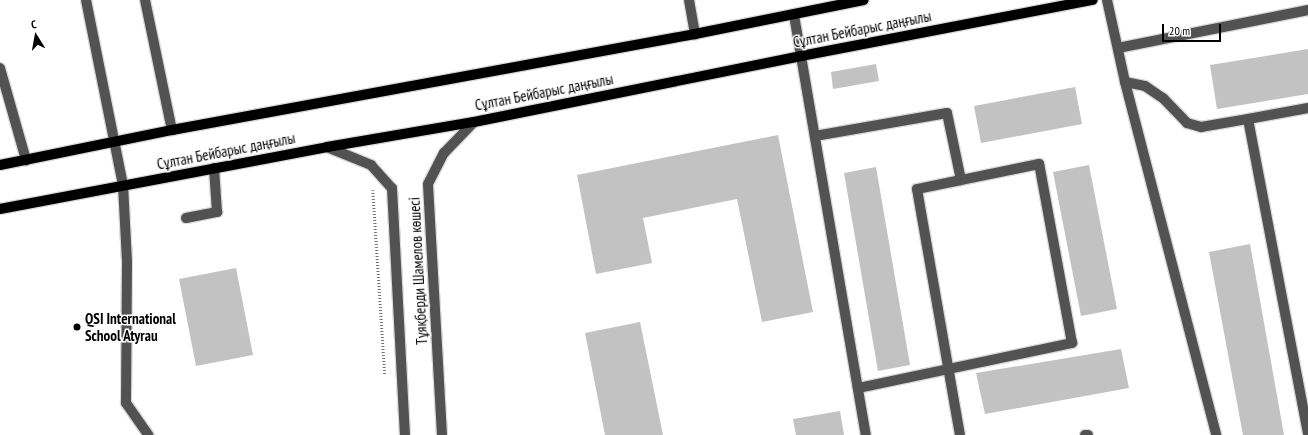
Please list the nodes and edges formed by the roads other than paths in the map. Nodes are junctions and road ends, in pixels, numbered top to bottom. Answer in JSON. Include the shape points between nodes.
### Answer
{"nodes":[{"id":1,"x":86,"y":0,"type":"edge"},
{"id":2,"x":145,"y":0,"type":"edge"},
{"id":3,"x":689,"y":0,"type":"edge"},
{"id":4,"x":864,"y":0,"type":"edge"},
{"id":5,"x":1093,"y":0,"type":"edge"},
{"id":6,"x":1107,"y":0,"type":"edge"},
{"id":7,"x":846,"y":2,"type":"edge"},
{"id":8,"x":1308,"y":10,"type":"edge"},
{"id":9,"x":794,"y":15,"type":"junction"},
{"id":10,"x":695,"y":34,"type":"junction"},
{"id":11,"x":1118,"y":48,"type":"junction"},
{"id":12,"x":802,"y":56,"type":"junction"},
{"id":13,"x":0,"y":68,"type":"edge"},
{"id":14,"x":1125,"y":82,"type":"junction"},
{"id":15,"x":1308,"y":108,"type":"edge"},
{"id":16,"x":1248,"y":119,"type":"junction"},
{"id":17,"x":474,"y":122,"type":"junction"},
{"id":18,"x":172,"y":130,"type":"junction"},
{"id":19,"x":815,"y":136,"type":"junction"},
{"id":20,"x":115,"y":142,"type":"junction"},
{"id":21,"x":327,"y":147,"type":"junction"},
{"id":22,"x":26,"y":160,"type":"junction"},
{"id":23,"x":0,"y":165,"type":"edge"},
{"id":24,"x":214,"y":168,"type":"junction"},
{"id":25,"x":961,"y":180,"type":"junction"},
{"id":26,"x":123,"y":185,"type":"junction"},
{"id":27,"x":0,"y":209,"type":"edge"},
{"id":28,"x":186,"y":218,"type":"dead end"},
{"id":29,"x":949,"y":369,"type":"junction"},
{"id":30,"x":858,"y":388,"type":"junction"},
{"id":31,"x":1308,"y":433,"type":"edge"},
{"id":32,"x":148,"y":435,"type":"edge"},
{"id":33,"x":406,"y":435,"type":"edge"},
{"id":34,"x":442,"y":435,"type":"edge"},
{"id":35,"x":866,"y":435,"type":"edge"},
{"id":36,"x":960,"y":435,"type":"edge"},
{"id":37,"x":1216,"y":435,"type":"edge"}],
"edges":[{"from":1,"to":20,"type":"street"},
{"from":2,"to":18,"type":"street"},
{"from":3,"to":10,"type":"street"},
{"from":4,"to":7,"type":"main road","name":"Сұлтан Бейбарыс даңғылы"},
{"from":5,"to":12,"type":"main road","name":"Сұлтан Бейбарыс даңғылы"},
{"from":6,"to":11,"type":"street"},
{"from":7,"to":9,"type":"main road","name":"Сұлтан Бейбарыс даңғылы"},
{"from":8,"to":11,"type":"street"},
{"from":9,"to":10,"type":"main road","name":"Сұлтан Бейбарыс даңғылы"},
{"from":9,"to":12,"type":"street"},
{"from":10,"to":18,"type":"main road","name":"Сұлтан Бейбарыс даңғылы"},
{"from":11,"to":14,"type":"street"},
{"from":12,"to":17,"type":"main road","name":"Сұлтан Бейбарыс даңғылы"},
{"from":12,"to":19,"type":"street"},
{"from":13,"to":22,"type":"street"},
{"from":14,"to":16,"type":"street","via":[[1145,86],[1164,98],[1187,123],[1201,127]]},
{"from":14,"to":37,"type":"street"},
{"from":15,"to":16,"type":"street"},
{"from":16,"to":31,"type":"street"},
{"from":17,"to":21,"type":"main road","name":"Сұлтан Бейбарыс даңғылы"},
{"from":17,"to":34,"type":"street","name":"Тұяқберди Шамелов көшесі","via":[[444,153],[428,184]]},
{"from":18,"to":20,"type":"main road","name":"Сұлтан Бейбарыс даңғылы"},
{"from":19,"to":25,"type":"street","via":[[947,113]]},
{"from":19,"to":30,"type":"street"},
{"from":20,"to":22,"type":"main road","name":"Сұлтан Бейбарыс даңғылы"},
{"from":20,"to":26,"type":"street"},
{"from":21,"to":24,"type":"main road","name":"Сұлтан Бейбарыс даңғылы"},
{"from":21,"to":33,"type":"street","name":"Тұяқберди Шамелов көшесі","via":[[371,166],[392,188]]},
{"from":22,"to":23,"type":"main road","name":"Сұлтан Бейбарыс даңғылы"},
{"from":24,"to":26,"type":"main road","name":"Сұлтан Бейбарыс даңғылы"},
{"from":24,"to":28,"type":"street","via":[[217,212]]},
{"from":25,"to":29,"type":"street","via":[[917,189]]},
{"from":25,"to":29,"type":"street","via":[[1039,164],[1072,343]]},
{"from":26,"to":27,"type":"main road","name":"Сұлтан Бейбарыс даңғылы"},
{"from":26,"to":32,"type":"street","via":[[127,261],[126,403]]},
{"from":29,"to":30,"type":"street"},
{"from":29,"to":36,"type":"street"},
{"from":30,"to":35,"type":"street"}]}
